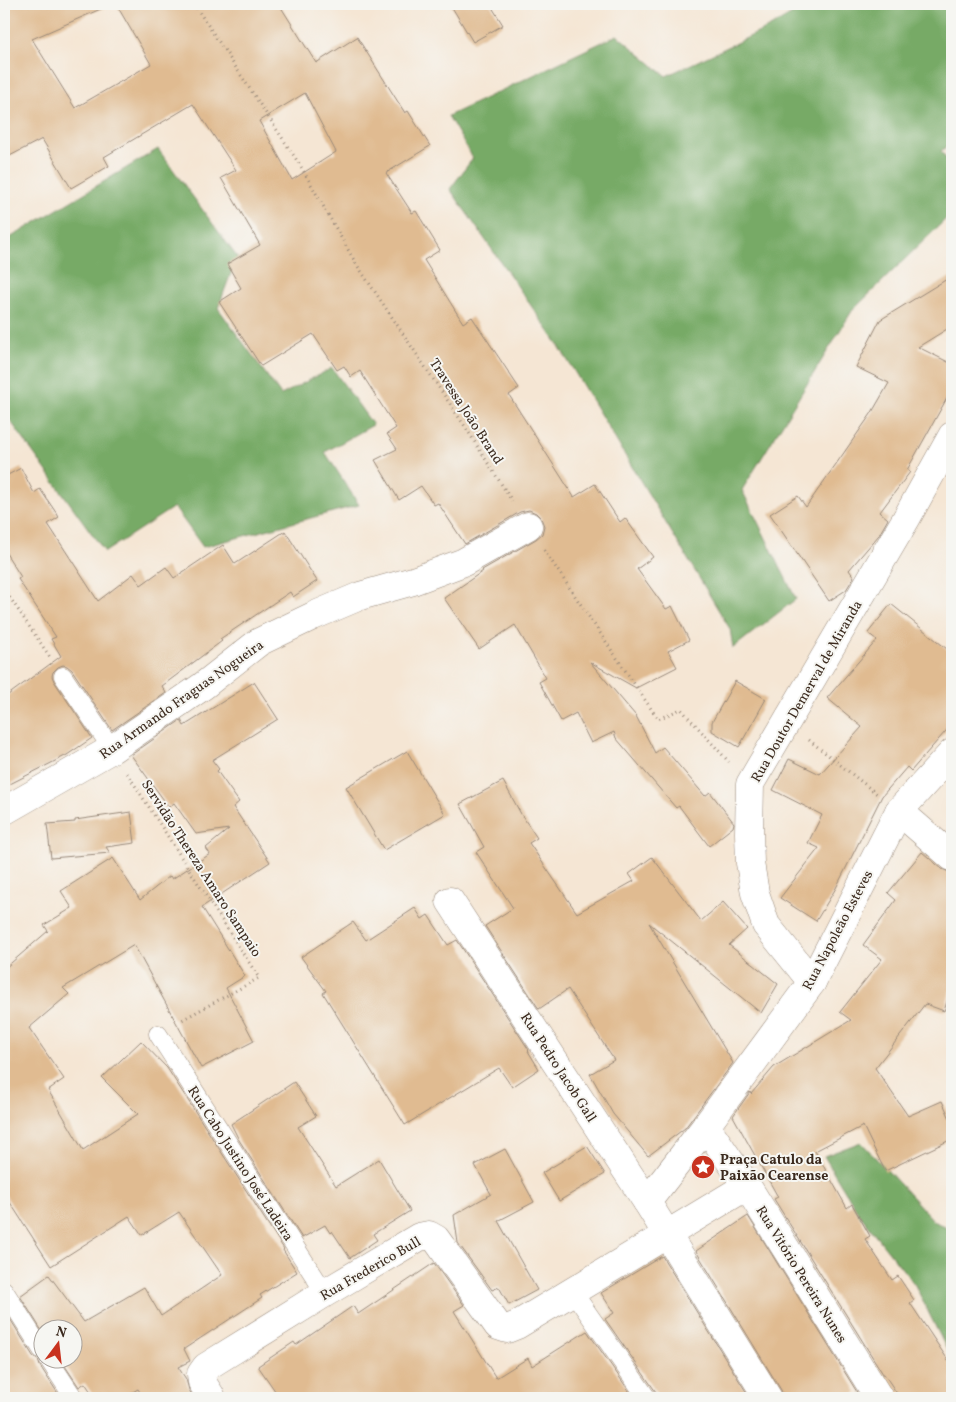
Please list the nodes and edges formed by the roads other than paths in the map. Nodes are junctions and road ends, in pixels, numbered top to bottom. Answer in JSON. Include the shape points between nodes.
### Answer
{"nodes":[{"id":1,"x":952,"y":436,"type":"edge"},
{"id":2,"x":528,"y":526,"type":"road end"},
{"id":3,"x":62,"y":676,"type":"road end"},
{"id":4,"x":112,"y":750,"type":"junction"},
{"id":5,"x":952,"y":753,"type":"edge"},
{"id":6,"x":4,"y":811,"type":"edge"},
{"id":7,"x":899,"y":811,"type":"junction"},
{"id":8,"x":952,"y":857,"type":"edge"},
{"id":9,"x":450,"y":901,"type":"dead end"},
{"id":10,"x":812,"y":982,"type":"junction"},
{"id":11,"x":158,"y":1034,"type":"road end"},
{"id":12,"x":706,"y":1126,"type":"junction"},
{"id":13,"x":747,"y":1186,"type":"junction"},
{"id":14,"x":647,"y":1202,"type":"junction"},
{"id":15,"x":666,"y":1235,"type":"junction"},
{"id":16,"x":4,"y":1290,"type":"edge"},
{"id":17,"x":572,"y":1292,"type":"junction"},
{"id":18,"x":325,"y":1293,"type":"junction"},
{"id":19,"x":32,"y":1334,"type":"edge"},
{"id":20,"x":56,"y":1370,"type":"edge"},
{"id":21,"x":74,"y":1398,"type":"edge"},
{"id":22,"x":212,"y":1398,"type":"edge"},
{"id":23,"x":647,"y":1398,"type":"edge"},
{"id":24,"x":768,"y":1398,"type":"edge"},
{"id":25,"x":879,"y":1398,"type":"edge"}],
"edges":[{"from":1,"to":10,"type":"street","name":"Rua Doutor Demerval de Miranda","via":[[750,784],[750,863],[755,893],[766,925]]},
{"from":2,"to":4,"type":"street","name":"Rua Armando Fraguas Nogueira","via":[[464,562],[414,581],[360,596],[259,642]]},
{"from":3,"to":4,"type":"lane"},
{"from":4,"to":6,"type":"street","name":"Rua Armando Fraguas Nogueira"},
{"from":5,"to":7,"type":"street","name":"Rua Napoleão Esteves"},
{"from":7,"to":8,"type":"street"},
{"from":7,"to":10,"type":"street","name":"Rua Napoleão Esteves"},
{"from":9,"to":14,"type":"street","name":"Rua Pedro Jacob Gall"},
{"from":10,"to":12,"type":"street","name":"Rua Napoleão Esteves"},
{"from":11,"to":18,"type":"lane","name":"Rua Cabo Justino José Ladeira"},
{"from":12,"to":13,"type":"street","name":"Rua Vitório Pereira Nunes"},
{"from":12,"to":14,"type":"street","name":"Rua Napoleão Esteves"},
{"from":13,"to":15,"type":"street"},
{"from":13,"to":25,"type":"street","name":"Rua Vitório Pereira Nunes"},
{"from":14,"to":15,"type":"street","name":"Rua Pedro Jacob Gall"},
{"from":15,"to":17,"type":"street","name":"Rua Frederico Bull"},
{"from":15,"to":24,"type":"street","name":"Rua Pedro Jacob Gall"},
{"from":16,"to":19,"type":"lane"},
{"from":17,"to":18,"type":"street","name":"Rua Frederico Bull","via":[[517,1325],[507,1329],[498,1326],[436,1239],[429,1235],[419,1237]]},
{"from":17,"to":23,"type":"lane"},
{"from":18,"to":22,"type":"street","name":"Rua Frederico Bull","via":[[206,1367],[201,1374],[202,1382]]},
{"from":20,"to":21,"type":"lane"}]}
